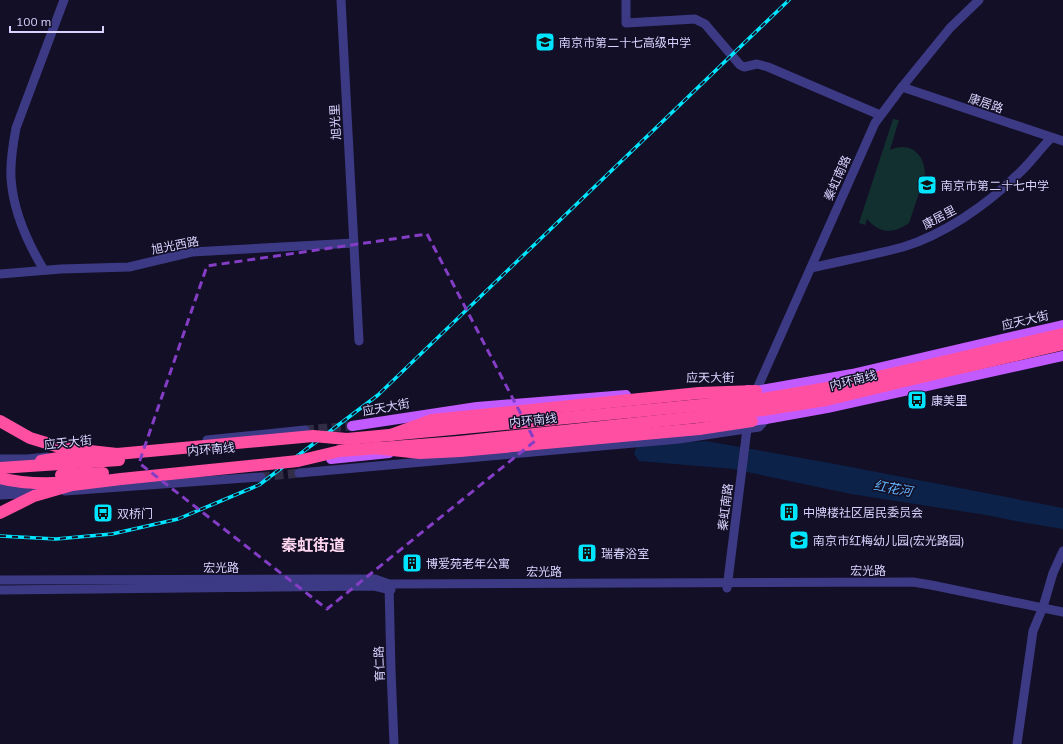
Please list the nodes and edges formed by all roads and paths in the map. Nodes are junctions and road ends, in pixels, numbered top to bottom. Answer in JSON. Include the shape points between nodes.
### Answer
{"nodes":[{"id":1,"x":64,"y":0,"type":"edge"},
{"id":2,"x":341,"y":0,"type":"edge"},
{"id":3,"x":626,"y":0,"type":"edge"},
{"id":4,"x":979,"y":0,"type":"edge"},
{"id":5,"x":902,"y":87,"type":"junction"},
{"id":6,"x":880,"y":115,"type":"junction"},
{"id":7,"x":1051,"y":138,"type":"junction"},
{"id":8,"x":1063,"y":141,"type":"edge"},
{"id":9,"x":354,"y":243,"type":"junction"},
{"id":10,"x":811,"y":268,"type":"junction"},
{"id":11,"x":44,"y":270,"type":"junction"},
{"id":12,"x":0,"y":274,"type":"edge"},
{"id":13,"x":1063,"y":325,"type":"edge"},
{"id":14,"x":1063,"y":334,"type":"edge"},
{"id":15,"x":359,"y":341,"type":"dead end"},
{"id":16,"x":1063,"y":344,"type":"edge"},
{"id":17,"x":1063,"y":356,"type":"edge"},
{"id":18,"x":756,"y":391,"type":"junction"},
{"id":19,"x":0,"y":421,"type":"edge"},
{"id":20,"x":352,"y":426,"type":"tunnel mouth"},
{"id":21,"x":749,"y":428,"type":"junction"},
{"id":22,"x":305,"y":430,"type":"tunnel mouth"},
{"id":23,"x":391,"y":434,"type":"junction"},
{"id":24,"x":347,"y":439,"type":"junction"},
{"id":25,"x":374,"y":448,"type":"junction"},
{"id":26,"x":117,"y":454,"type":"junction"},
{"id":27,"x":336,"y":455,"type":"junction"},
{"id":28,"x":0,"y":459,"type":"edge"},
{"id":29,"x":0,"y":469,"type":"edge"},
{"id":30,"x":254,"y":469,"type":"tunnel mouth"},
{"id":31,"x":299,"y":473,"type":"tunnel mouth"},
{"id":32,"x":261,"y":477,"type":"tunnel mouth"},
{"id":33,"x":0,"y":478,"type":"edge"},
{"id":34,"x":121,"y":478,"type":"junction"},
{"id":35,"x":0,"y":487,"type":"edge"},
{"id":36,"x":0,"y":496,"type":"edge"},
{"id":37,"x":0,"y":513,"type":"edge"},
{"id":38,"x":1063,"y":550,"type":"edge"},
{"id":39,"x":0,"y":580,"type":"edge"},
{"id":40,"x":727,"y":586,"type":"junction"},
{"id":41,"x":389,"y":587,"type":"junction"},
{"id":42,"x":0,"y":590,"type":"edge"},
{"id":43,"x":1042,"y":610,"type":"junction"},
{"id":44,"x":1063,"y":612,"type":"edge"},
{"id":45,"x":1063,"y":616,"type":"edge"},
{"id":46,"x":394,"y":744,"type":"edge"},
{"id":47,"x":1017,"y":744,"type":"edge"}],
"edges":[{"from":1,"to":11,"type":"street","via":[[16,128],[13,146],[11,176],[14,201],[33,252]]},
{"from":2,"to":9,"type":"street","name":"旭光里"},
{"from":3,"to":6,"type":"street","via":[[626,23],[700,20],[744,67],[757,64],[768,67]]},
{"from":4,"to":5,"type":"street","name":"秦虹南路","via":[[950,28]]},
{"from":5,"to":6,"type":"street","name":"秦虹南路"},
{"from":5,"to":7,"type":"street","name":"康居路"},
{"from":6,"to":10,"type":"street","name":"秦虹南路"},
{"from":7,"to":8,"type":"street","name":"康居路"},
{"from":7,"to":10,"type":"street","name":"康居里","via":[[1017,176],[997,193],[973,212],[932,235],[904,246]]},
{"from":9,"to":11,"type":"street","name":"旭光西路","via":[[192,252],[129,267]]},
{"from":9,"to":15,"type":"street","name":"旭光里"},
{"from":10,"to":18,"type":"street","name":"秦虹南路"},
{"from":11,"to":12,"type":"street","name":"旭光西路"},
{"from":13,"to":18,"type":"main road","name":"应天大街","via":[[852,374]]},
{"from":14,"to":23,"type":"highway","name":"内环南线","bridge":true,"via":[[839,386],[763,399]]},
{"from":16,"to":25,"type":"highway","name":"内环南线","bridge":true,"via":[[826,400],[763,410],[459,442]]},
{"from":17,"to":21,"type":"main road","via":[[766,419]]},
{"from":18,"to":20,"type":"main road","name":"应天大街","via":[[699,389],[484,406]]},
{"from":18,"to":21,"type":"street","name":"秦虹南路"},
{"from":18,"to":23,"type":"highway","via":[[699,394],[432,420]]},
{"from":19,"to":26,"type":"highway","bridge":true,"via":[[30,438],[63,448]]},
{"from":21,"to":25,"type":"highway","bridge":true,"via":[[699,428],[460,451],[420,453]]},
{"from":21,"to":27,"type":"main road","via":[[698,424]]},
{"from":21,"to":31,"type":"street","via":[[679,439]]},
{"from":21,"to":40,"type":"street","name":"秦虹南路"},
{"from":22,"to":28,"type":"street","name":"应天大街","via":[[27,459]]},
{"from":23,"to":24,"type":"highway","name":"内环南线"},
{"from":24,"to":26,"type":"highway","bridge":true,"via":[[313,436]]},
{"from":24,"to":29,"type":"highway","name":"内环南线","bridge":true},
{"from":25,"to":27,"type":"highway","name":"内环南线"},
{"from":26,"to":29,"type":"highway","bridge":true,"via":[[64,457]]},
{"from":27,"to":33,"type":"highway","name":"内环南线","bridge":true,"via":[[103,473]]},
{"from":27,"to":34,"type":"highway","bridge":true,"via":[[298,462]]},
{"from":30,"to":35,"type":"street","via":[[56,487]]},
{"from":32,"to":36,"type":"street"},
{"from":33,"to":34,"type":"highway","bridge":true,"via":[[40,483]]},
{"from":34,"to":37,"type":"highway","bridge":true,"via":[[72,485],[34,496]]},
{"from":38,"to":43,"type":"street"},
{"from":39,"to":41,"type":"street","name":"宏光路","via":[[375,579]]},
{"from":40,"to":41,"type":"street","name":"宏光路"},
{"from":40,"to":43,"type":"street","name":"宏光路","via":[[913,586]]},
{"from":41,"to":42,"type":"street","name":"宏光路"},
{"from":41,"to":46,"type":"street","name":"育仁路"},
{"from":43,"to":44,"type":"street","name":"宏光路"},
{"from":43,"to":45,"type":"street","name":"宏光路"},
{"from":43,"to":47,"type":"street","via":[[1033,631]]}]}
